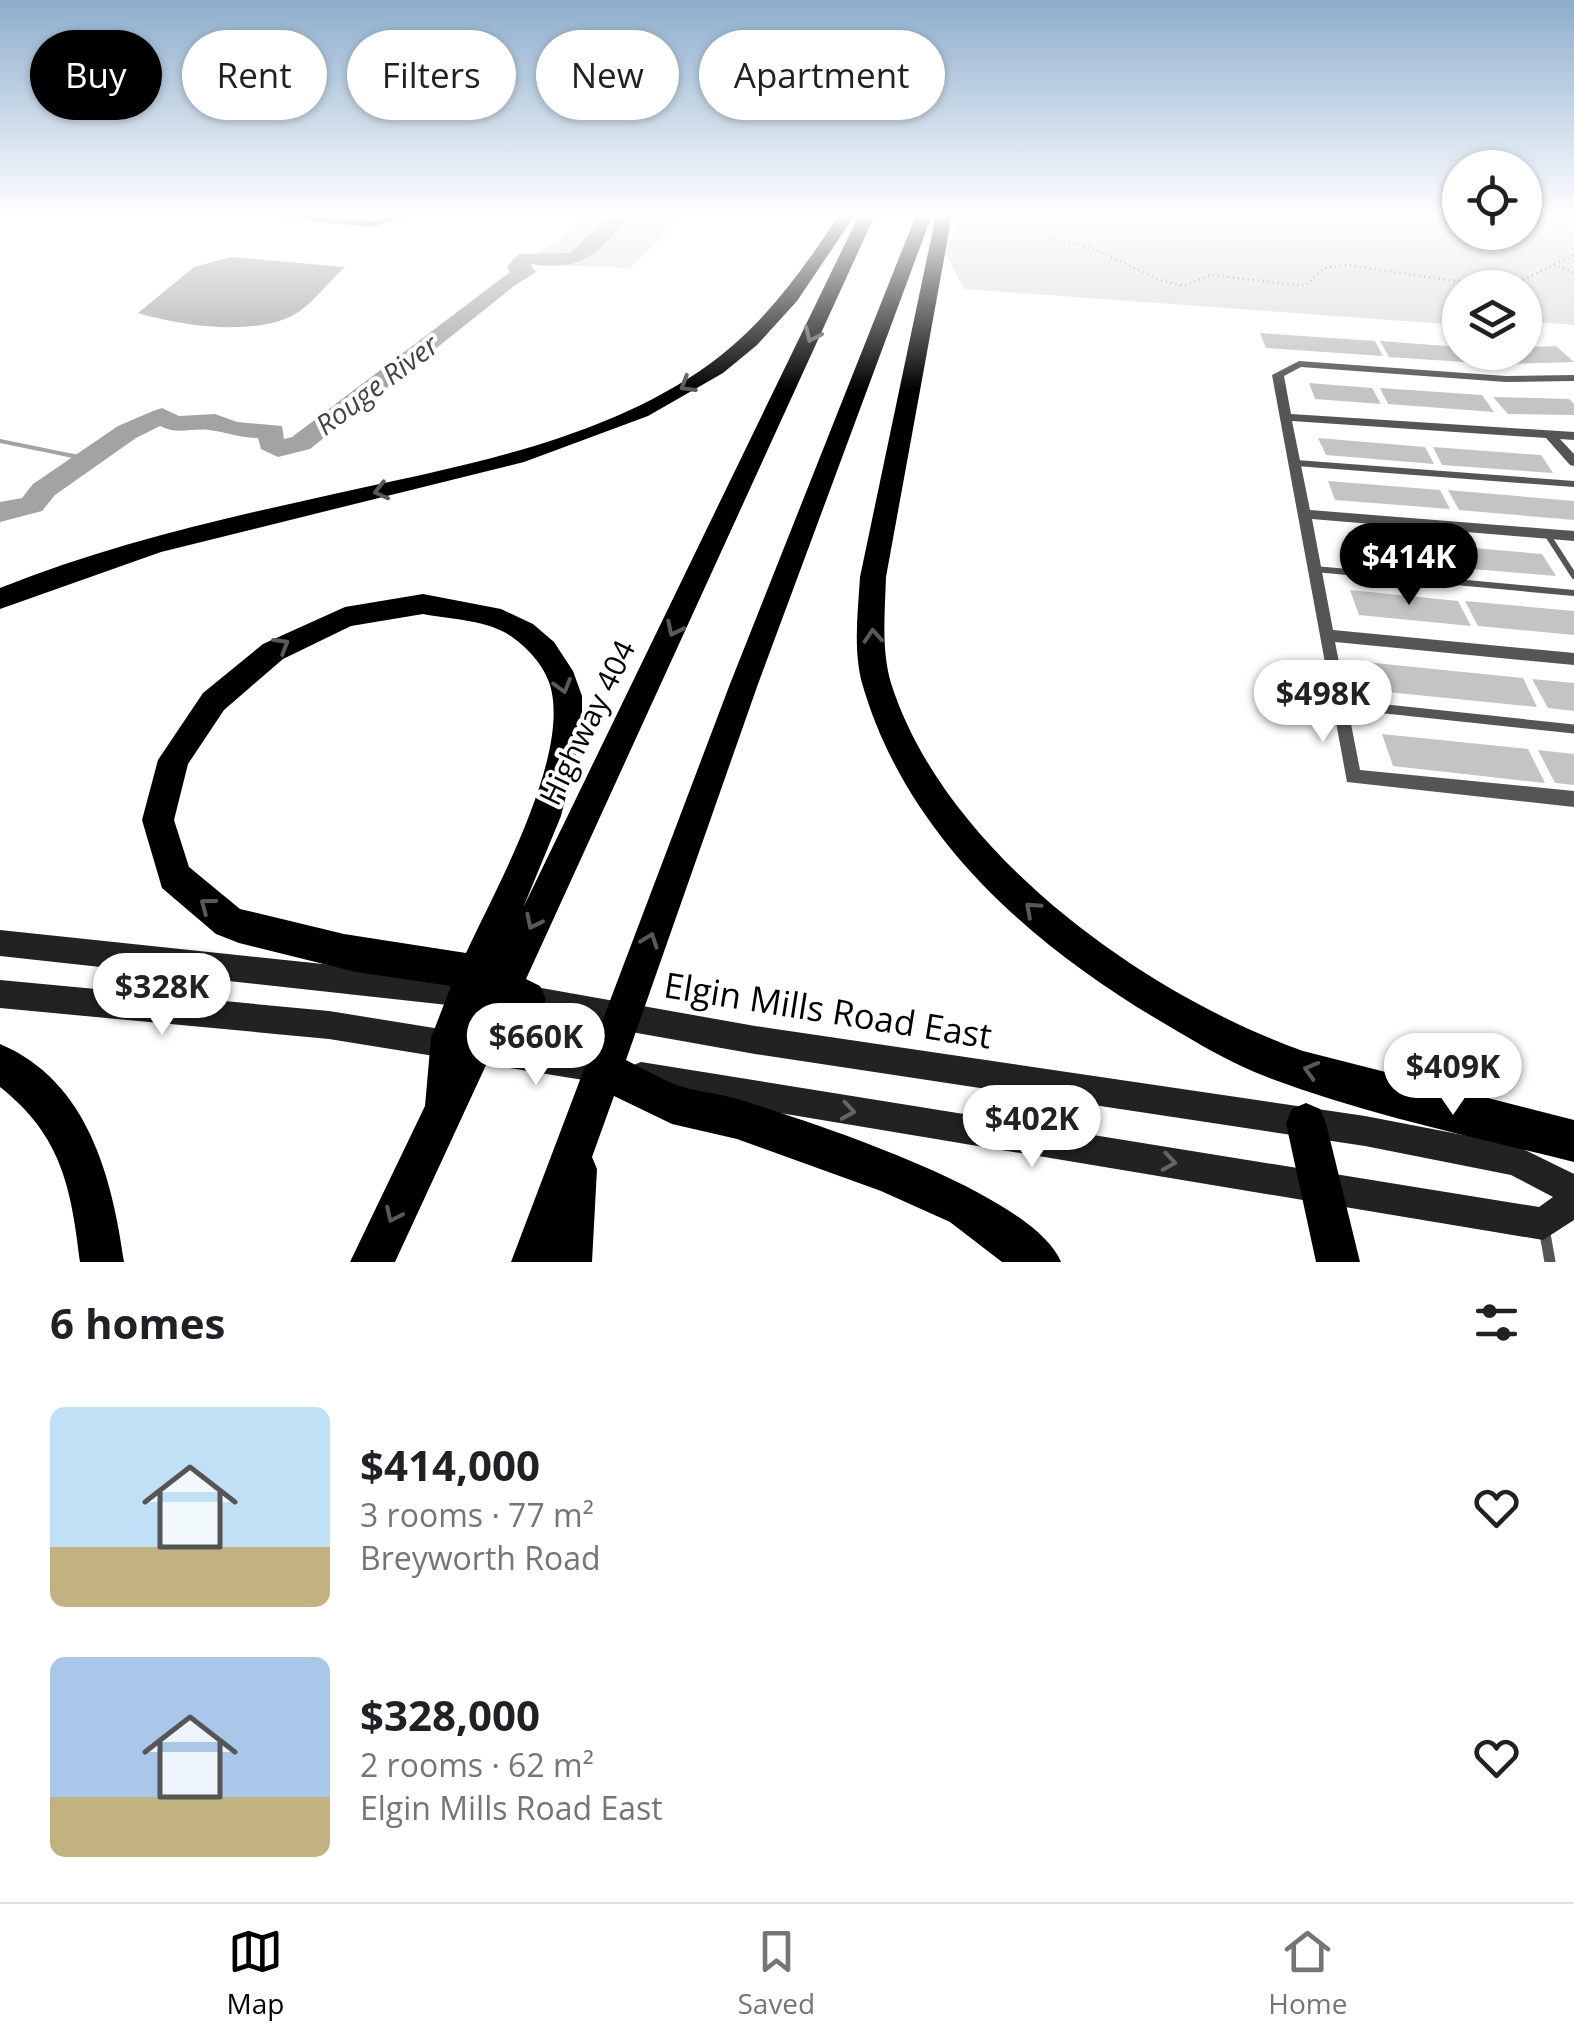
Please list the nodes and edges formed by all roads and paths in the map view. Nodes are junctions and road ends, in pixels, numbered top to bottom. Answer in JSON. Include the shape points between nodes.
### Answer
{"nodes":[{"id":1,"x":807,"y":274,"type":"edge"},
{"id":2,"x":840,"y":274,"type":"edge"},
{"id":3,"x":901,"y":274,"type":"edge"},
{"id":4,"x":932,"y":274,"type":"edge"},
{"id":5,"x":1147,"y":274,"type":"edge"},
{"id":6,"x":1318,"y":274,"type":"edge"},
{"id":7,"x":1404,"y":274,"type":"edge"},
{"id":8,"x":1534,"y":274,"type":"edge"},
{"id":9,"x":1574,"y":378,"type":"edge"},
{"id":10,"x":1287,"y":417,"type":"junction"},
{"id":11,"x":1552,"y":436,"type":"junction"},
{"id":12,"x":1574,"y":436,"type":"edge"},
{"id":13,"x":1574,"y":462,"type":"edge"},
{"id":14,"x":1296,"y":463,"type":"junction"},
{"id":15,"x":1574,"y":484,"type":"edge"},
{"id":16,"x":1304,"y":514,"type":"junction"},
{"id":17,"x":1547,"y":534,"type":"junction"},
{"id":18,"x":1574,"y":536,"type":"edge"},
{"id":19,"x":1315,"y":569,"type":"junction"},
{"id":20,"x":1574,"y":576,"type":"edge"},
{"id":21,"x":1574,"y":593,"type":"edge"},
{"id":22,"x":0,"y":599,"type":"edge"},
{"id":23,"x":1326,"y":636,"type":"junction"},
{"id":24,"x":1574,"y":659,"type":"edge"},
{"id":25,"x":1339,"y":704,"type":"junction"},
{"id":26,"x":1574,"y":729,"type":"edge"},
{"id":27,"x":1574,"y":799,"type":"edge"},
{"id":28,"x":0,"y":943,"type":"edge"},
{"id":29,"x":358,"y":968,"type":"junction"},
{"id":30,"x":0,"y":994,"type":"edge"},
{"id":31,"x":528,"y":999,"type":"joint"},
{"id":32,"x":0,"y":1064,"type":"edge"},
{"id":33,"x":603,"y":1069,"type":"joint"},
{"id":34,"x":446,"y":1104,"type":"junction"},
{"id":35,"x":744,"y":1107,"type":"junction"},
{"id":36,"x":1306,"y":1123,"type":"junction"},
{"id":37,"x":578,"y":1138,"type":"junction"},
{"id":38,"x":1574,"y":1141,"type":"edge"},
{"id":39,"x":1321,"y":1189,"type":"junction"},
{"id":40,"x":1574,"y":1191,"type":"edge"},
{"id":41,"x":1574,"y":1201,"type":"edge"},
{"id":42,"x":1543,"y":1224,"type":"junction"},
{"id":43,"x":102,"y":1262,"type":"edge"},
{"id":44,"x":372,"y":1262,"type":"edge"},
{"id":45,"x":533,"y":1262,"type":"edge"},
{"id":46,"x":570,"y":1262,"type":"edge"},
{"id":47,"x":1039,"y":1262,"type":"edge"},
{"id":48,"x":1338,"y":1262,"type":"edge"},
{"id":49,"x":1550,"y":1262,"type":"edge"}],
"edges":[{"from":1,"to":22,"type":"highway","one_way":true,"via":[[749,343],[682,389],[605,427],[494,464],[132,552]]},
{"from":2,"to":34,"type":"highway","name":"Highway 404","one_way":true},
{"from":37,"to":3,"type":"highway","one_way":true},
{"from":38,"to":4,"type":"highway","one_way":true,"via":[[1264,1056],[1134,987],[1032,912],[956,834],[906,755],[876,680],[872,620],[873,577]]},
{"from":5,"to":6,"type":"path","via":[[1184,286],[1211,275],[1290,287],[1305,286]]},
{"from":7,"to":8,"type":"path","via":[[1497,284]]},
{"from":9,"to":10,"type":"street","via":[[1299,364],[1278,375]]},
{"from":10,"to":11,"type":"street"},
{"from":10,"to":14,"type":"street"},
{"from":11,"to":12,"type":"street"},
{"from":11,"to":13,"type":"street"},
{"from":14,"to":15,"type":"lane"},
{"from":14,"to":16,"type":"street"},
{"from":16,"to":17,"type":"street"},
{"from":16,"to":19,"type":"street"},
{"from":17,"to":18,"type":"street"},
{"from":17,"to":20,"type":"lane"},
{"from":19,"to":21,"type":"lane"},
{"from":19,"to":23,"type":"street"},
{"from":23,"to":24,"type":"street"},
{"from":23,"to":25,"type":"street"},
{"from":25,"to":26,"type":"lane"},
{"from":25,"to":27,"type":"street","via":[[1353,776]]},
{"from":28,"to":29,"type":"main road"},
{"from":29,"to":31,"type":"highway","via":[[457,969]]},
{"from":29,"to":34,"type":"highway","one_way":true,"via":[[229,922],[186,890],[160,836],[169,774],[202,711],[231,680],[292,639],[375,608],[435,603],[477,609],[519,626],[554,664],[568,698],[566,744],[543,818],[451,1033]]},
{"from":30,"to":33,"type":"main road","via":[[329,1025]]},
{"from":31,"to":36,"type":"main road","name":"Elgin Mills Road East"},
{"from":32,"to":43,"type":"highway","via":[[58,1116],[88,1176]]},
{"from":33,"to":35,"type":"highway","via":[[672,1104]]},
{"from":34,"to":44,"type":"highway","name":"Highway 404","one_way":true},
{"from":35,"to":39,"type":"main road","one_way":true},
{"from":35,"to":47,"type":"highway","via":[[965,1208]]},
{"from":36,"to":39,"type":"highway"},
{"from":36,"to":40,"type":"main road","name":"Elgin Mills Road East","via":[[1515,1160]]},
{"from":37,"to":45,"type":"highway"},
{"from":37,"to":46,"type":"highway"},
{"from":39,"to":42,"type":"main road"},
{"from":39,"to":48,"type":"highway"},
{"from":41,"to":42,"type":"main road"},
{"from":42,"to":49,"type":"lane"}]}
